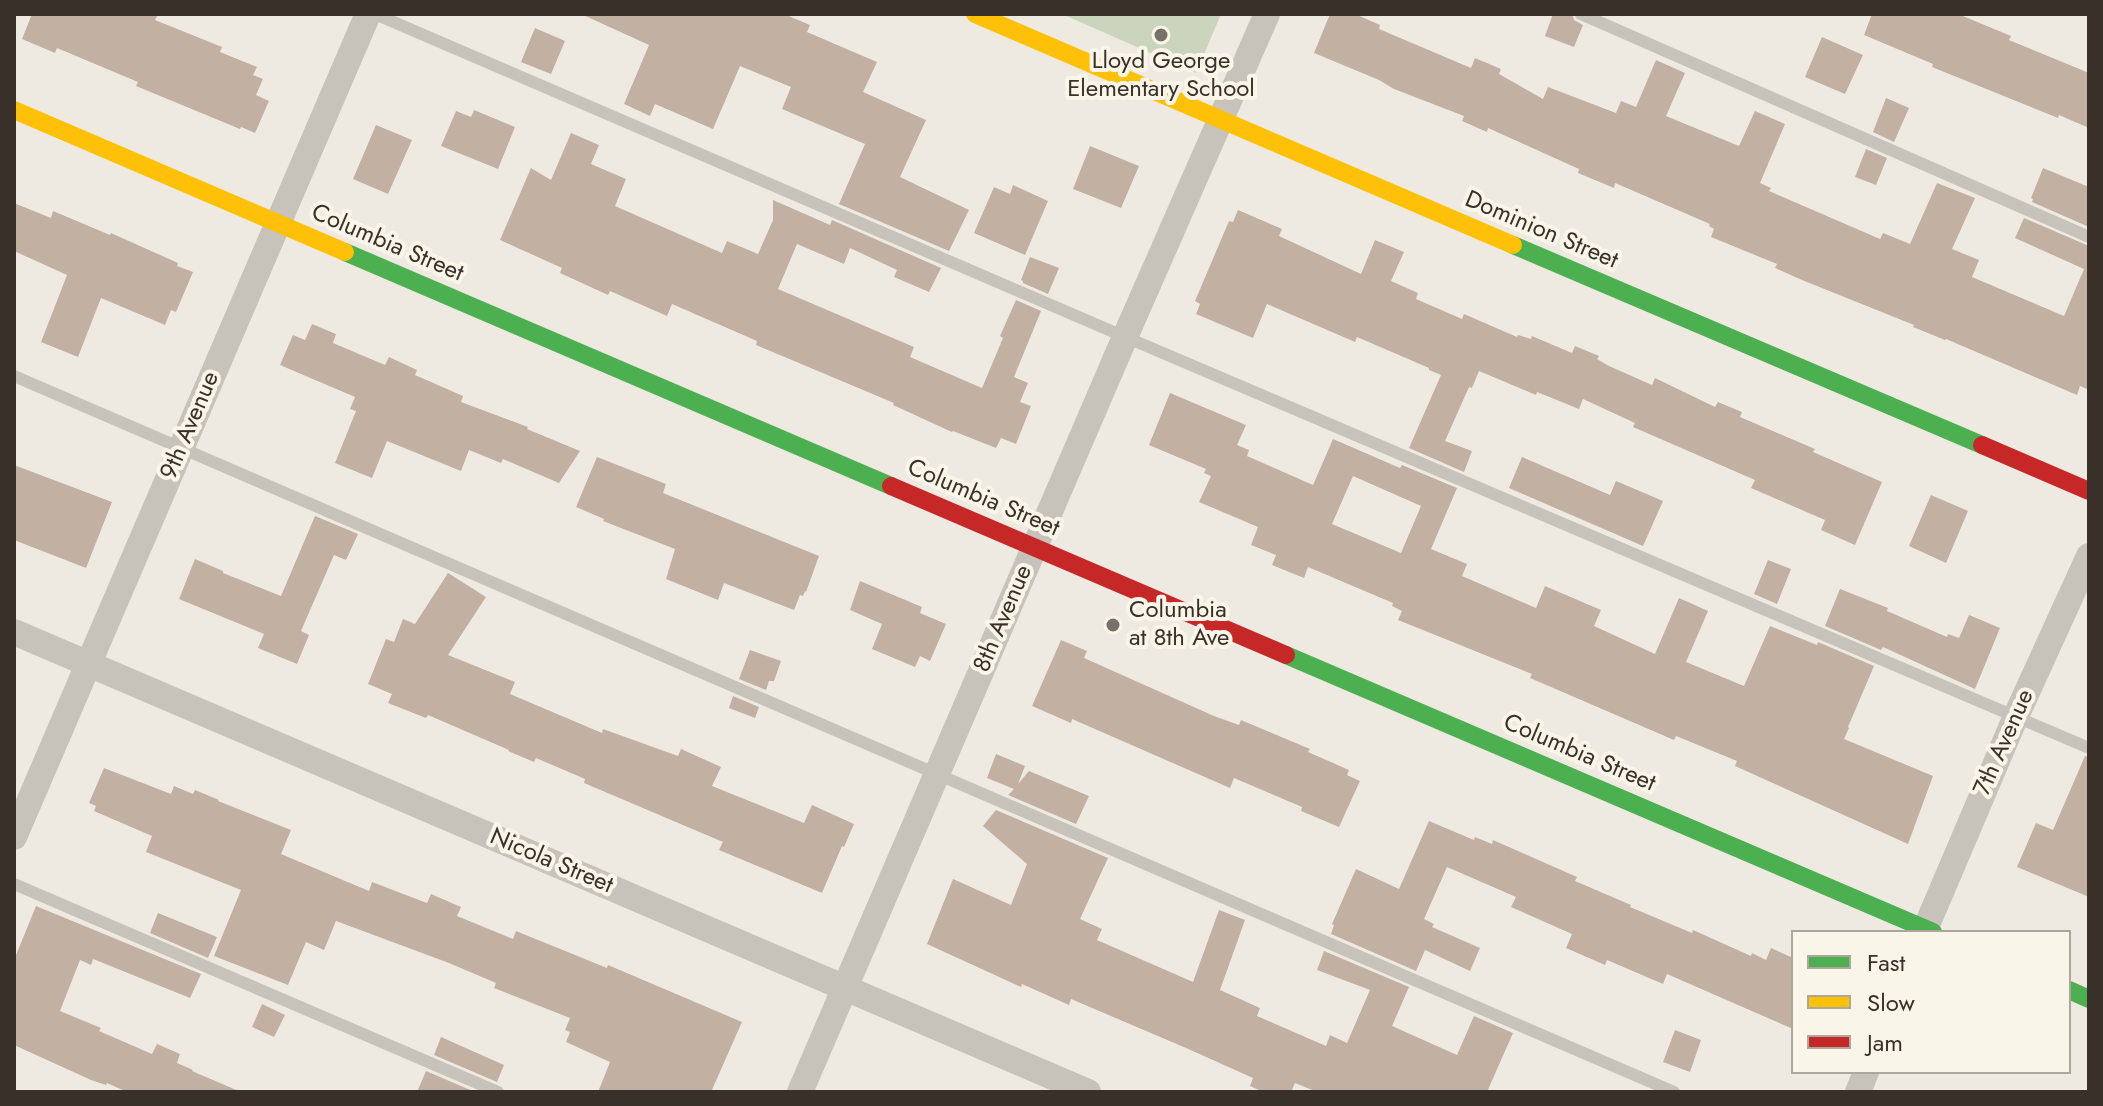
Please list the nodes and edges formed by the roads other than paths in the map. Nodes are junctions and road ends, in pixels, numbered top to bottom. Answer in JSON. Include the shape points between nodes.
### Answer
{"nodes":[{"id":1,"x":368,"y":14,"type":"edge"},
{"id":2,"x":375,"y":14,"type":"edge"},
{"id":3,"x":975,"y":14,"type":"edge"},
{"id":4,"x":1267,"y":14,"type":"edge"},
{"id":5,"x":1581,"y":14,"type":"edge"},
{"id":6,"x":14,"y":110,"type":"edge"},
{"id":7,"x":1221,"y":120,"type":"junction"},
{"id":8,"x":278,"y":224,"type":"junction"},
{"id":9,"x":2089,"y":237,"type":"edge"},
{"id":10,"x":1125,"y":337,"type":"junction"},
{"id":11,"x":14,"y":376,"type":"edge"},
{"id":12,"x":182,"y":448,"type":"junction"},
{"id":13,"x":2089,"y":491,"type":"edge"},
{"id":14,"x":1035,"y":547,"type":"junction"},
{"id":15,"x":2089,"y":556,"type":"edge"},
{"id":16,"x":14,"y":632,"type":"edge"},
{"id":17,"x":89,"y":664,"type":"junction"},
{"id":18,"x":2016,"y":716,"type":"junction"},
{"id":19,"x":2089,"y":748,"type":"edge"},
{"id":20,"x":938,"y":774,"type":"junction"},
{"id":21,"x":14,"y":837,"type":"edge"},
{"id":22,"x":14,"y":884,"type":"edge"},
{"id":23,"x":1925,"y":930,"type":"edge"},
{"id":24,"x":1927,"y":930,"type":"edge"},
{"id":25,"x":845,"y":987,"type":"junction"},
{"id":26,"x":498,"y":1092,"type":"edge"},
{"id":27,"x":800,"y":1092,"type":"edge"},
{"id":28,"x":1088,"y":1092,"type":"edge"},
{"id":29,"x":1674,"y":1092,"type":"edge"}],
"edges":[{"from":1,"to":8,"type":"street","name":"9th Avenue"},
{"from":2,"to":10,"type":"lane"},
{"from":3,"to":7,"type":"main road","name":"Dominion Street"},
{"from":4,"to":7,"type":"street","name":"8th Avenue"},
{"from":5,"to":9,"type":"lane"},
{"from":6,"to":8,"type":"main road","name":"Columbia Street"},
{"from":7,"to":10,"type":"street","name":"8th Avenue"},
{"from":7,"to":13,"type":"main road","name":"Dominion Street"},
{"from":8,"to":12,"type":"street","name":"9th Avenue"},
{"from":8,"to":14,"type":"main road","name":"Columbia Street"},
{"from":10,"to":14,"type":"street","name":"8th Avenue"},
{"from":10,"to":18,"type":"lane"},
{"from":11,"to":12,"type":"lane"},
{"from":12,"to":17,"type":"street","name":"9th Avenue"},
{"from":12,"to":20,"type":"lane"},
{"from":14,"to":20,"type":"street","name":"8th Avenue"},
{"from":14,"to":23,"type":"main road","name":"Columbia Street"},
{"from":15,"to":18,"type":"street","name":"7th Avenue"},
{"from":16,"to":17,"type":"street","name":"Nicola Street"},
{"from":17,"to":21,"type":"street","name":"9th Avenue"},
{"from":17,"to":25,"type":"street","name":"Nicola Street"},
{"from":18,"to":19,"type":"lane"},
{"from":18,"to":24,"type":"street","name":"7th Avenue"},
{"from":20,"to":25,"type":"street","name":"8th Avenue"},
{"from":20,"to":29,"type":"lane"},
{"from":22,"to":26,"type":"lane"},
{"from":25,"to":27,"type":"street","name":"8th Avenue"},
{"from":25,"to":28,"type":"street","name":"Nicola Street"}]}
